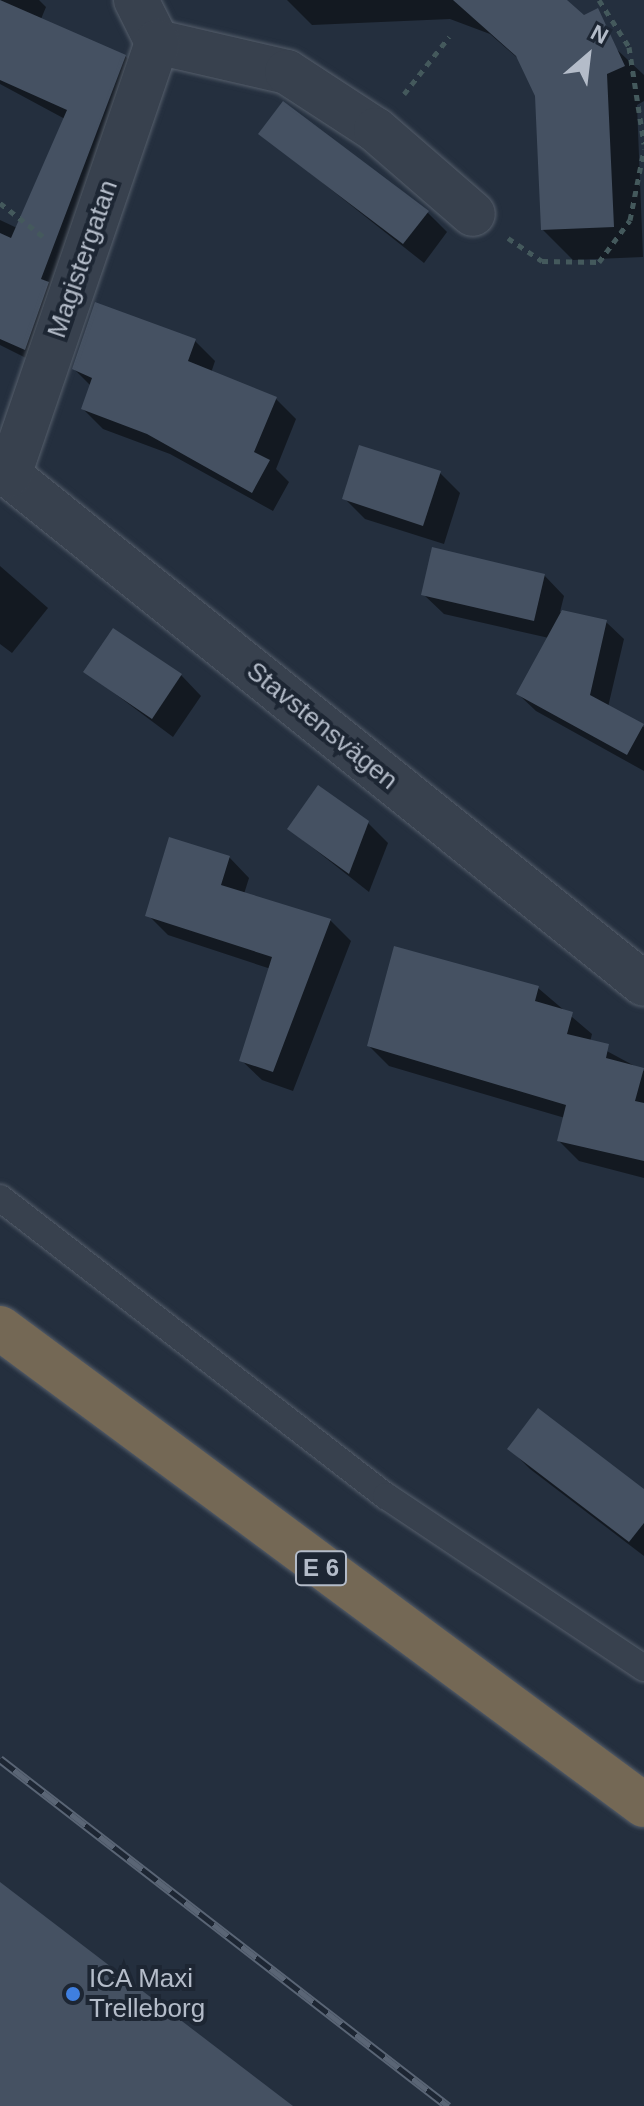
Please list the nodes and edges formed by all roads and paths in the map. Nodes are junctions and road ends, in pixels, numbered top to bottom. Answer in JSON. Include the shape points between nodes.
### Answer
{"nodes":[{"id":1,"x":136,"y":0,"type":"edge"},
{"id":2,"x":599,"y":0,"type":"edge"},
{"id":3,"x":449,"y":37,"type":"dead end"},
{"id":4,"x":157,"y":42,"type":"junction"},
{"id":5,"x":376,"y":130,"type":"junction"},
{"id":6,"x":644,"y":146,"type":"edge"},
{"id":7,"x":473,"y":214,"type":"joint"},
{"id":8,"x":5,"y":472,"type":"edge"},
{"id":9,"x":644,"y":984,"type":"edge"},
{"id":10,"x":0,"y":1198,"type":"edge"},
{"id":11,"x":0,"y":1328,"type":"edge"},
{"id":12,"x":644,"y":1668,"type":"edge"},
{"id":13,"x":644,"y":1805,"type":"edge"}],
"edges":[{"from":1,"to":4,"type":"street"},
{"from":2,"to":6,"type":"path","via":[[629,47]]},
{"from":3,"to":5,"type":"path"},
{"from":4,"to":5,"type":"street","via":[[287,72]]},
{"from":4,"to":8,"type":"street","name":"Magistergatan"},
{"from":5,"to":7,"type":"street"},
{"from":6,"to":7,"type":"path","via":[[630,220],[599,262],[542,261]]},
{"from":8,"to":9,"type":"street","name":"Stavstensvägen"},
{"from":10,"to":12,"type":"lane","via":[[386,1496]]},
{"from":11,"to":13,"type":"highway","number":"E 6"}]}
